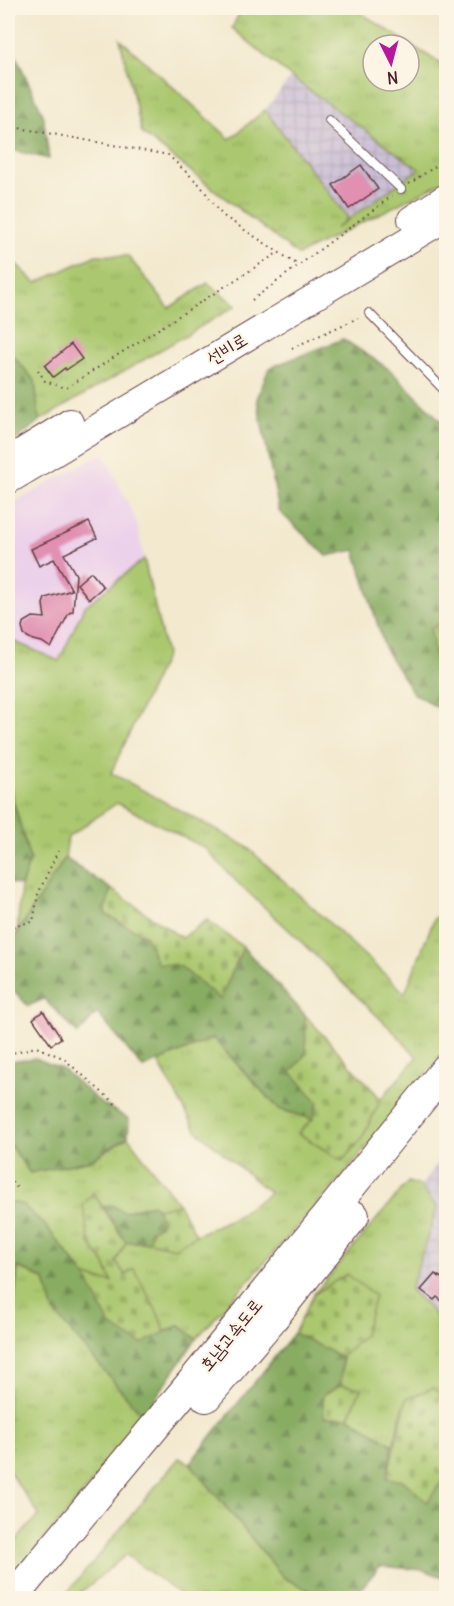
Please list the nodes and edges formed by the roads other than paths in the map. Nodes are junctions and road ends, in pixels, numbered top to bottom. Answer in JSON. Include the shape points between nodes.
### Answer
{"nodes":[{"id":1,"x":329,"y":120,"type":"dead end"},
{"id":2,"x":401,"y":189,"type":"road end"},
{"id":3,"x":447,"y":197,"type":"edge"},
{"id":4,"x":447,"y":218,"type":"edge"},
{"id":5,"x":369,"y":313,"type":"road end"},
{"id":6,"x":447,"y":392,"type":"edge"},
{"id":7,"x":8,"y":460,"type":"edge"},
{"id":8,"x":8,"y":481,"type":"edge"},
{"id":9,"x":447,"y":1069,"type":"edge"},
{"id":10,"x":447,"y":1098,"type":"edge"},
{"id":11,"x":12,"y":1599,"type":"edge"},
{"id":12,"x":35,"y":1599,"type":"edge"}],
"edges":[{"from":1,"to":2,"type":"lane"},
{"from":3,"to":7,"type":"main road","name":"선비로"},
{"from":4,"to":8,"type":"main road","name":"선비로"},
{"from":5,"to":6,"type":"lane"},
{"from":9,"to":11,"type":"highway","name":"호남고속도로"},
{"from":10,"to":12,"type":"highway","name":"호남고속도로","via":[[273,1318]]}]}
